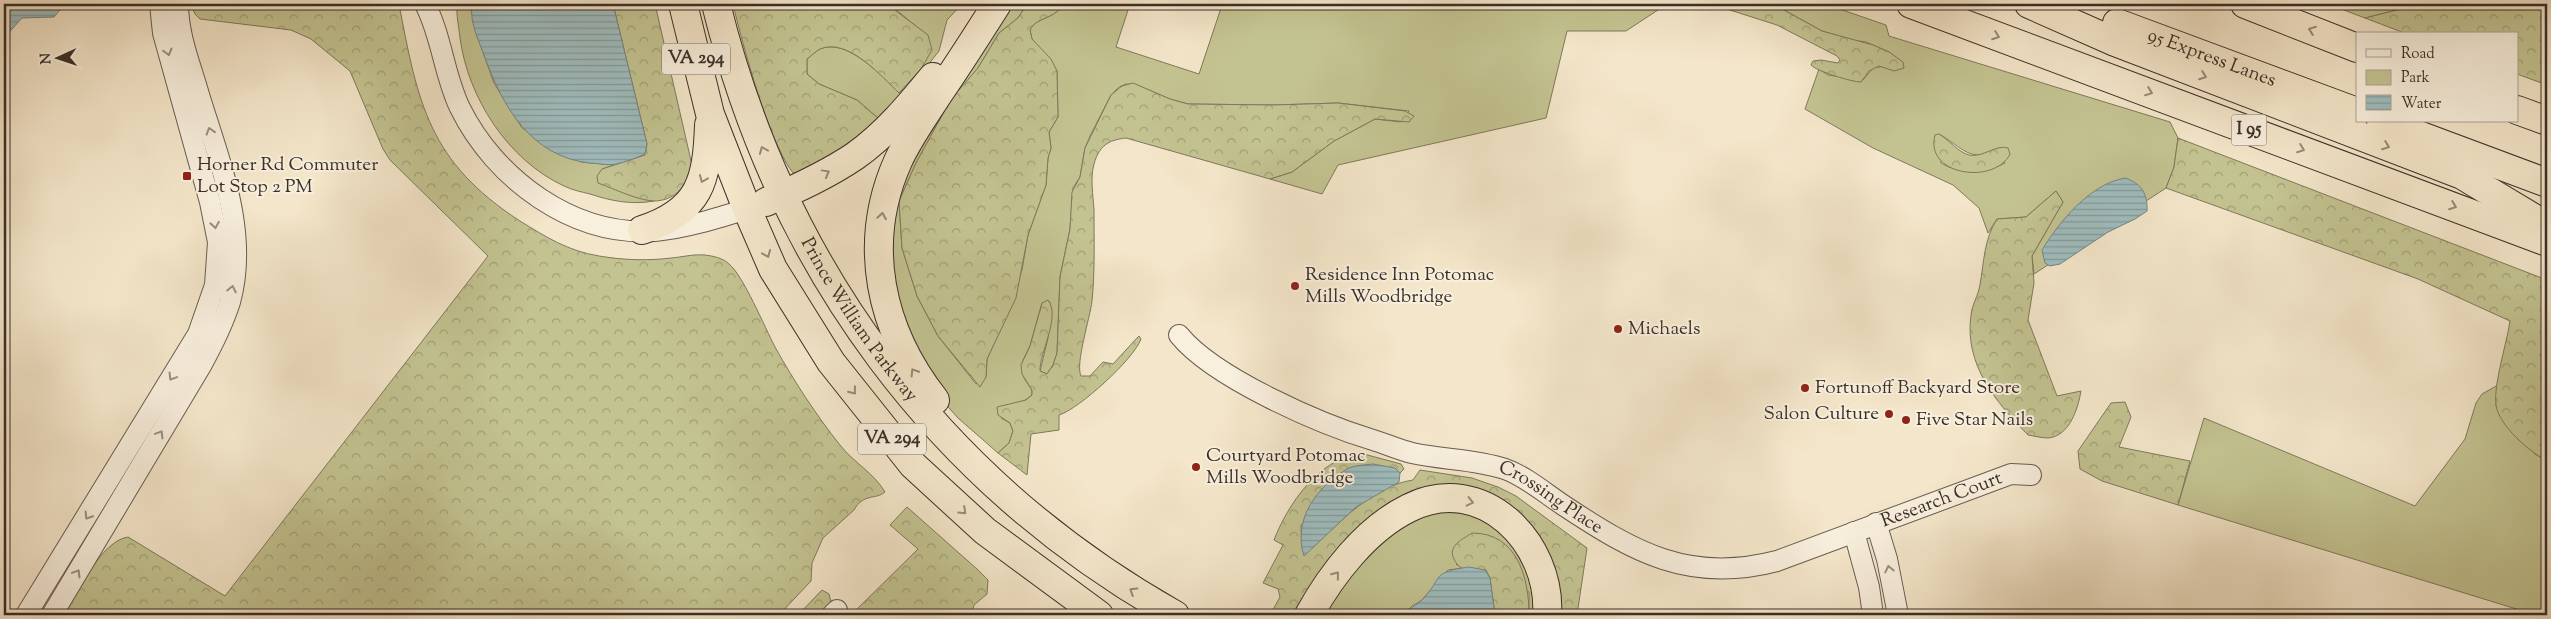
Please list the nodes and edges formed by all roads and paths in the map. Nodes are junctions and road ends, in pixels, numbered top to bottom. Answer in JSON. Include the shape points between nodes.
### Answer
{"nodes":[{"id":1,"x":160,"y":4,"type":"edge"},
{"id":2,"x":178,"y":4,"type":"edge"},
{"id":3,"x":426,"y":4,"type":"edge"},
{"id":4,"x":683,"y":4,"type":"edge"},
{"id":5,"x":716,"y":4,"type":"edge"},
{"id":6,"x":992,"y":4,"type":"edge"},
{"id":7,"x":997,"y":4,"type":"edge"},
{"id":8,"x":1912,"y":4,"type":"edge"},
{"id":9,"x":2029,"y":4,"type":"edge"},
{"id":10,"x":2066,"y":4,"type":"edge"},
{"id":11,"x":2245,"y":4,"type":"edge"},
{"id":12,"x":436,"y":13,"type":"edge"},
{"id":13,"x":2356,"y":48,"type":"edge"},
{"id":14,"x":2518,"y":110,"type":"edge"},
{"id":15,"x":710,"y":114,"type":"junction"},
{"id":16,"x":2349,"y":120,"type":"edge"},
{"id":17,"x":2547,"y":121,"type":"edge"},
{"id":18,"x":2384,"y":122,"type":"edge"},
{"id":19,"x":2547,"y":183,"type":"edge"},
{"id":20,"x":783,"y":194,"type":"junction"},
{"id":21,"x":748,"y":209,"type":"junction"},
{"id":22,"x":2547,"y":226,"type":"edge"},
{"id":23,"x":642,"y":230,"type":"junction"},
{"id":24,"x":2547,"y":242,"type":"edge"},
{"id":25,"x":1179,"y":335,"type":"dead end"},
{"id":26,"x":2031,"y":475,"type":"dead end"},
{"id":27,"x":1018,"y":507,"type":"junction"},
{"id":28,"x":1876,"y":523,"type":"junction"},
{"id":29,"x":985,"y":531,"type":"junction"},
{"id":30,"x":1854,"y":532,"type":"junction"},
{"id":31,"x":26,"y":615,"type":"edge"},
{"id":32,"x":52,"y":615,"type":"edge"},
{"id":33,"x":1078,"y":615,"type":"edge"},
{"id":34,"x":1099,"y":615,"type":"edge"},
{"id":35,"x":1175,"y":615,"type":"edge"},
{"id":36,"x":1309,"y":615,"type":"edge"},
{"id":37,"x":1547,"y":615,"type":"edge"},
{"id":38,"x":1873,"y":615,"type":"edge"},
{"id":39,"x":1898,"y":615,"type":"edge"}],
"edges":[{"from":1,"to":31,"type":"street","one_way":true,"via":[[163,33],[215,221],[218,256],[215,285],[198,334]]},
{"from":32,"to":2,"type":"street","one_way":true,"via":[[206,357],[223,321],[234,284],[233,215],[186,53]]},
{"from":3,"to":12,"type":"street"},
{"from":4,"to":15,"type":"highway","number":"VA 294"},
{"from":20,"to":5,"type":"highway","name":"Prince William Parkway","number":"VA 294","one_way":true,"via":[[742,96]]},
{"from":20,"to":6,"type":"highway","one_way":true,"via":[[826,174],[872,142],[919,94]]},
{"from":27,"to":7,"type":"highway","one_way":true,"via":[[912,368],[892,328],[880,280],[882,216],[897,162]]},
{"from":8,"to":24,"type":"highway","number":"I 95","one_way":true},
{"from":9,"to":16,"type":"highway","one_way":true,"via":[[2115,42]]},
{"from":10,"to":16,"type":"highway","name":"95 Express Lanes"},
{"from":13,"to":11,"type":"highway","one_way":true},
{"from":12,"to":23,"type":"street","via":[[448,78],[459,106],[497,162],[535,194],[576,218],[601,226]]},
{"from":14,"to":17,"type":"highway"},
{"from":15,"to":21,"type":"highway","number":"VA 294"},
{"from":15,"to":23,"type":"highway","one_way":true,"via":[[708,160],[697,191],[675,216]]},
{"from":16,"to":22,"type":"highway","one_way":true,"via":[[2462,175]]},
{"from":18,"to":19,"type":"highway"},
{"from":20,"to":21,"type":"highway"},
{"from":20,"to":27,"type":"highway","name":"Prince William Parkway","number":"VA 294","via":[[842,304],[870,346],[934,425]]},
{"from":21,"to":23,"type":"street","via":[[687,226]]},
{"from":21,"to":29,"type":"highway","number":"VA 294","one_way":true,"via":[[773,269],[831,362],[913,465]]},
{"from":25,"to":30,"type":"street","name":"Crossing Place","via":[[1205,359],[1278,402],[1345,431],[1412,453],[1507,470],[1600,530],[1666,561],[1702,568],[1742,569],[1777,561]]},
{"from":26,"to":28,"type":"street","name":"Research Court","via":[[2011,474]]},
{"from":35,"to":27,"type":"highway","name":"Prince William Parkway","number":"VA 294","one_way":true,"via":[[1090,564]]},
{"from":28,"to":30,"type":"street","name":"Research Court"},
{"from":39,"to":28,"type":"street","one_way":true},
{"from":29,"to":33,"type":"highway"},
{"from":29,"to":34,"type":"highway","number":"VA 294"},
{"from":30,"to":38,"type":"street"},
{"from":36,"to":37,"type":"highway","one_way":true,"via":[[1326,587],[1371,535],[1410,507],[1445,499],[1471,502],[1496,512],[1524,536],[1540,562],[1546,583]]}]}
